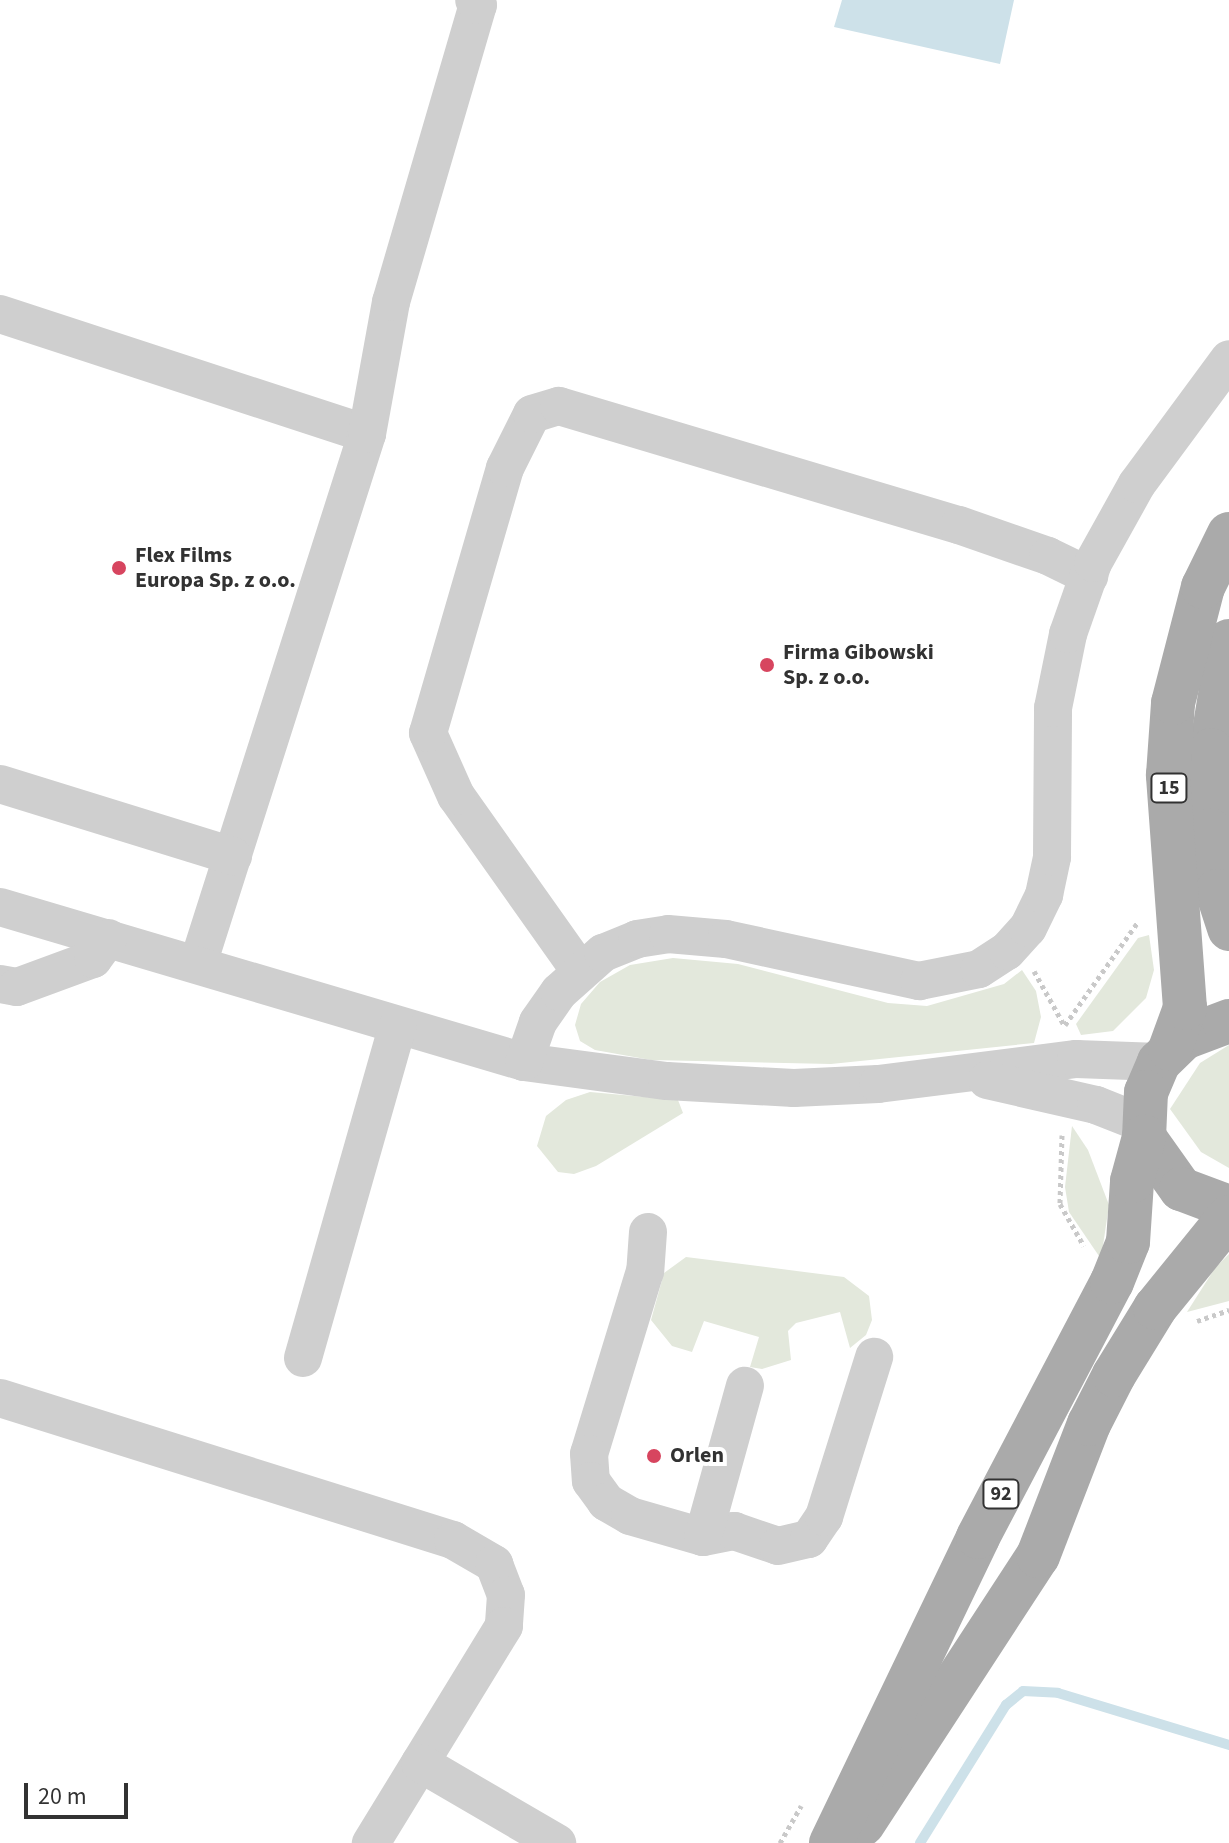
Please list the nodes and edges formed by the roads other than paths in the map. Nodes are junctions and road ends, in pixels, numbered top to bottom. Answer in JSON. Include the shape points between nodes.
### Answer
{"nodes":[{"id":1,"x":474,"y":0,"type":"edge"},
{"id":2,"x":0,"y":314,"type":"edge"},
{"id":3,"x":1229,"y":359,"type":"edge"},
{"id":4,"x":367,"y":434,"type":"junction"},
{"id":5,"x":1229,"y":534,"type":"edge"},
{"id":6,"x":1089,"y":576,"type":"junction"},
{"id":7,"x":1229,"y":641,"type":"edge"},
{"id":8,"x":0,"y":784,"type":"edge"},
{"id":9,"x":233,"y":856,"type":"junction"},
{"id":10,"x":0,"y":907,"type":"edge"},
{"id":11,"x":1229,"y":929,"type":"edge"},
{"id":12,"x":108,"y":938,"type":"junction"},
{"id":13,"x":198,"y":964,"type":"junction"},
{"id":14,"x":580,"y":971,"type":"junction"},
{"id":15,"x":0,"y":984,"type":"edge"},
{"id":16,"x":1229,"y":1021,"type":"edge"},
{"id":17,"x":397,"y":1027,"type":"junction"},
{"id":18,"x":1164,"y":1056,"type":"junction"},
{"id":19,"x":524,"y":1062,"type":"junction"},
{"id":20,"x":961,"y":1074,"type":"junction"},
{"id":21,"x":1144,"y":1131,"type":"junction"},
{"id":22,"x":1229,"y":1207,"type":"edge"},
{"id":23,"x":1229,"y":1217,"type":"edge"},
{"id":24,"x":648,"y":1232,"type":"dead end"},
{"id":25,"x":874,"y":1357,"type":"dead end"},
{"id":26,"x":303,"y":1358,"type":"dead end"},
{"id":27,"x":745,"y":1386,"type":"dead end"},
{"id":28,"x":0,"y":1398,"type":"edge"},
{"id":29,"x":703,"y":1537,"type":"junction"},
{"id":30,"x":420,"y":1763,"type":"junction"},
{"id":31,"x":371,"y":1843,"type":"edge"},
{"id":32,"x":557,"y":1843,"type":"edge"},
{"id":33,"x":831,"y":1843,"type":"edge"},
{"id":34,"x":850,"y":1843,"type":"edge"}],
"edges":[{"from":1,"to":4,"type":"lane","via":[[478,5],[391,302]]},
{"from":2,"to":4,"type":"lane"},
{"from":3,"to":6,"type":"lane","via":[[1137,484]]},
{"from":4,"to":9,"type":"lane"},
{"from":5,"to":18,"type":"main road","number":"15","via":[[1203,587],[1173,703],[1168,775],[1185,1008]]},
{"from":6,"to":14,"type":"lane","via":[[1068,634],[1053,708],[1052,857],[1044,895],[1028,928],[1012,945],[979,969],[919,981],[726,939],[668,934],[603,953]]},
{"from":6,"to":14,"type":"lane","via":[[959,525],[559,406],[532,414],[505,468],[428,733],[456,796]]},
{"from":7,"to":11,"type":"main road","number":"15","via":[[1211,750],[1210,830],[1217,891]]},
{"from":8,"to":9,"type":"lane"},
{"from":9,"to":13,"type":"lane"},
{"from":10,"to":12,"type":"lane"},
{"from":12,"to":13,"type":"lane"},
{"from":12,"to":15,"type":"lane","via":[[93,959],[17,987]]},
{"from":13,"to":17,"type":"lane"},
{"from":14,"to":19,"type":"lane","via":[[538,1022]]},
{"from":16,"to":18,"type":"main road","via":[[1200,1028]]},
{"from":17,"to":19,"type":"lane"},
{"from":17,"to":26,"type":"lane"},
{"from":18,"to":20,"type":"lane","via":[[1076,1059]]},
{"from":18,"to":21,"type":"main road","number":"15","via":[[1146,1092]]},
{"from":19,"to":20,"type":"lane","via":[[667,1081],[794,1088]]},
{"from":20,"to":21,"type":"lane","via":[[1096,1105]]},
{"from":21,"to":22,"type":"main road","via":[[1181,1189]]},
{"from":21,"to":33,"type":"main road","number":"92","via":[[1132,1181],[1128,1242],[1112,1282],[971,1551]]},
{"from":23,"to":34,"type":"main road","number":"92","via":[[1155,1308],[1114,1375],[1089,1424],[1038,1556]]},
{"from":24,"to":29,"type":"lane","via":[[645,1271],[589,1454],[591,1481],[606,1502],[630,1516]]},
{"from":25,"to":29,"type":"lane","via":[[824,1517],[809,1539],[778,1546],[734,1531]]},
{"from":27,"to":29,"type":"lane"},
{"from":28,"to":30,"type":"lane","via":[[453,1540],[494,1564],[506,1595],[504,1626]]},
{"from":30,"to":31,"type":"lane"},
{"from":30,"to":32,"type":"lane"}]}
